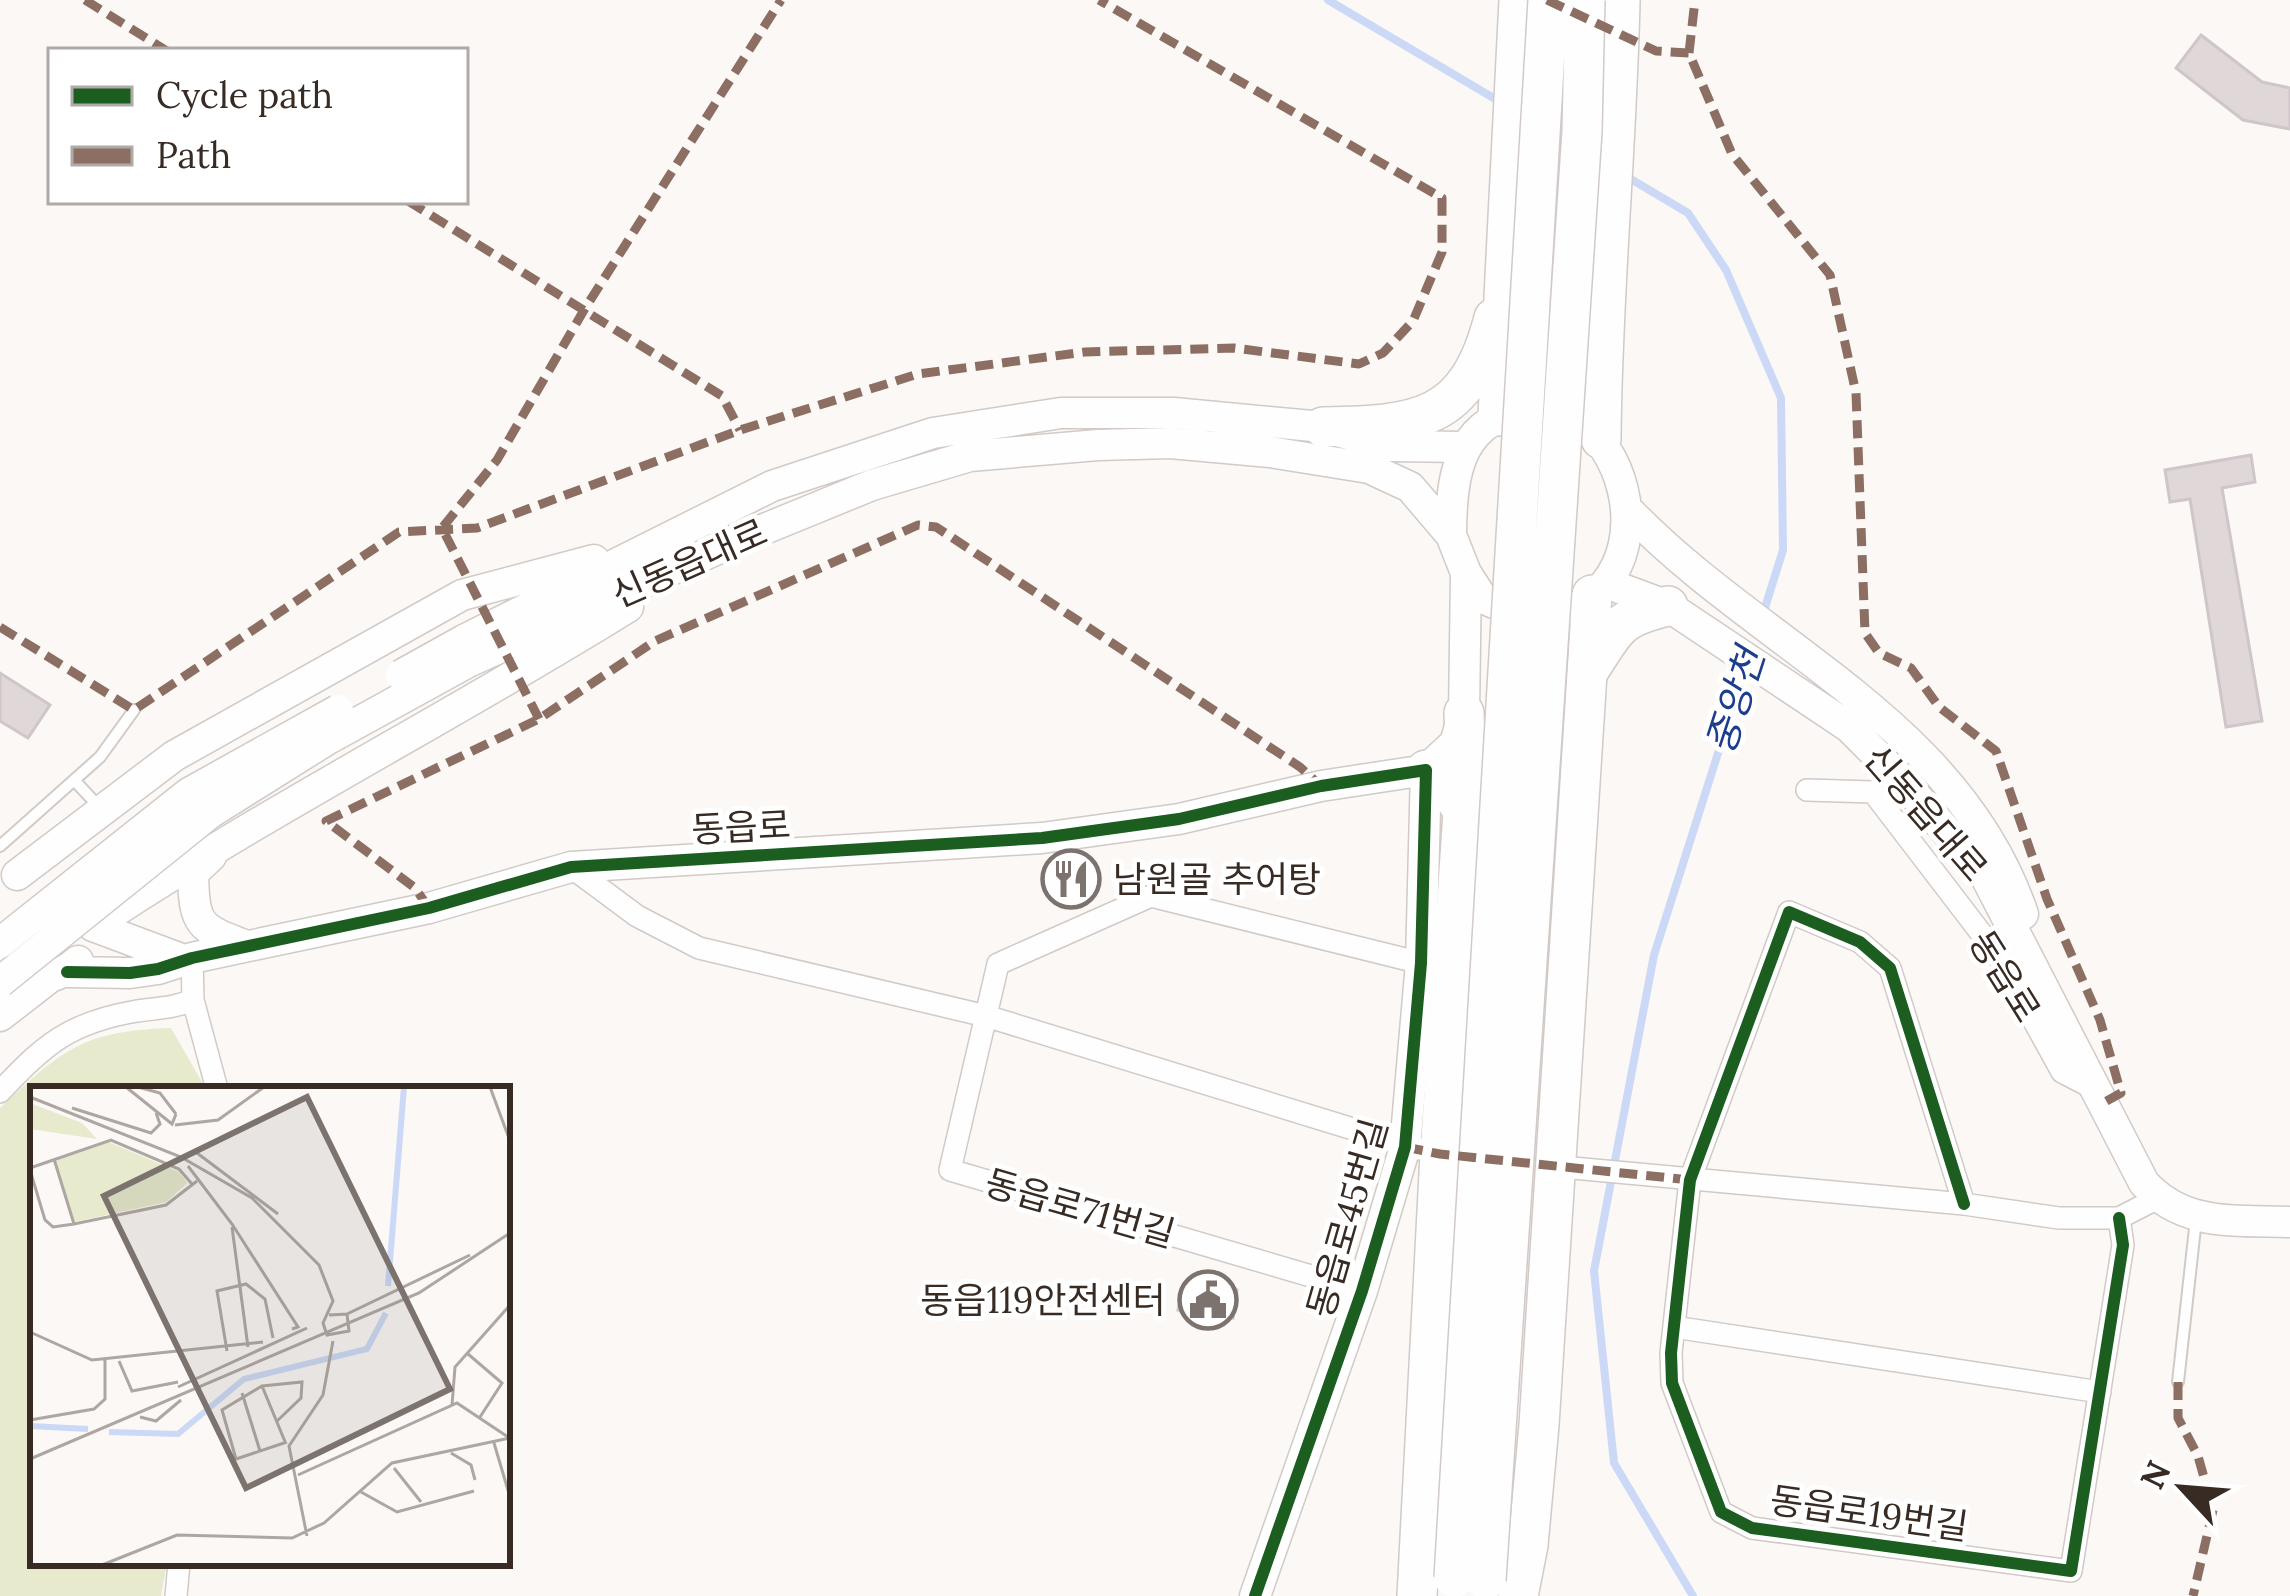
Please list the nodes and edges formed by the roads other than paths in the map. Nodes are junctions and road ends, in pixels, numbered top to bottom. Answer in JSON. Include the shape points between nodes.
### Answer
{"nodes":[{"id":1,"x":1586,"y":0,"type":"edge"},
{"id":2,"x":1620,"y":0,"type":"edge"},
{"id":3,"x":1528,"y":6,"type":"edge"},
{"id":4,"x":1507,"y":266,"type":"junction"},
{"id":5,"x":1498,"y":416,"type":"junction"},
{"id":6,"x":1323,"y":427,"type":"junction"},
{"id":7,"x":1601,"y":439,"type":"junction"},
{"id":8,"x":1463,"y":447,"type":"junction"},
{"id":9,"x":1626,"y":508,"type":"junction"},
{"id":10,"x":1451,"y":535,"type":"junction"},
{"id":11,"x":735,"y":541,"type":"junction"},
{"id":12,"x":652,"y":544,"type":"junction"},
{"id":13,"x":1466,"y":573,"type":"junction"},
{"id":14,"x":1599,"y":589,"type":"junction"},
{"id":15,"x":1667,"y":606,"type":"junction"},
{"id":16,"x":1525,"y":618,"type":"junction"},
{"id":17,"x":1589,"y":670,"type":"junction"},
{"id":18,"x":134,"y":710,"type":"dead end"},
{"id":19,"x":1464,"y":713,"type":"junction"},
{"id":20,"x":1858,"y":714,"type":"junction"},
{"id":21,"x":1466,"y":767,"type":"junction"},
{"id":22,"x":1426,"y":770,"type":"junction"},
{"id":23,"x":74,"y":780,"type":"junction"},
{"id":24,"x":1807,"y":790,"type":"dead end"},
{"id":25,"x":102,"y":810,"type":"junction"},
{"id":26,"x":1463,"y":810,"type":"junction"},
{"id":27,"x":232,"y":835,"type":"junction"},
{"id":28,"x":0,"y":846,"type":"edge"},
{"id":29,"x":571,"y":867,"type":"junction"},
{"id":30,"x":8,"y":881,"type":"edge"},
{"id":31,"x":93,"y":926,"type":"junction"},
{"id":32,"x":0,"y":943,"type":"edge"},
{"id":33,"x":247,"y":946,"type":"junction"},
{"id":34,"x":188,"y":959,"type":"junction"},
{"id":35,"x":1421,"y":963,"type":"junction"},
{"id":36,"x":0,"y":964,"type":"edge"},
{"id":37,"x":58,"y":975,"type":"junction"},
{"id":38,"x":0,"y":982,"type":"edge"},
{"id":39,"x":194,"y":1000,"type":"junction"},
{"id":40,"x":2054,"y":1005,"type":"joint"},
{"id":41,"x":0,"y":1016,"type":"edge"},
{"id":42,"x":986,"y":1016,"type":"junction"},
{"id":43,"x":216,"y":1086,"type":"edge"},
{"id":44,"x":2096,"y":1089,"type":"junction"},
{"id":45,"x":0,"y":1092,"type":"edge"},
{"id":46,"x":1423,"y":1150,"type":"junction"},
{"id":47,"x":1566,"y":1166,"type":"junction"},
{"id":48,"x":1683,"y":1179,"type":"junction"},
{"id":49,"x":2158,"y":1198,"type":"junction"},
{"id":50,"x":1964,"y":1204,"type":"junction"},
{"id":51,"x":2119,"y":1218,"type":"junction"},
{"id":52,"x":2197,"y":1219,"type":"junction"},
{"id":53,"x":2290,"y":1222,"type":"edge"},
{"id":54,"x":1362,"y":1291,"type":"junction"},
{"id":55,"x":1674,"y":1327,"type":"junction"},
{"id":56,"x":2178,"y":1382,"type":"dead end"},
{"id":57,"x":2100,"y":1392,"type":"junction"},
{"id":58,"x":179,"y":1566,"type":"edge"},
{"id":59,"x":1463,"y":1591,"type":"edge"},
{"id":60,"x":176,"y":1596,"type":"edge"},
{"id":61,"x":1255,"y":1596,"type":"edge"}],
"edges":[{"from":1,"to":59,"type":"highway","bridge":true,"via":[[1582,131]]},
{"from":2,"to":7,"type":"highway"},
{"from":3,"to":4,"type":"highway"},
{"from":3,"to":59,"type":"highway","bridge":true},
{"from":4,"to":5,"type":"highway"},
{"from":4,"to":6,"type":"highway","via":[[1464,387],[1430,416]]},
{"from":5,"to":7,"type":"main road","via":[[1541,406]]},
{"from":5,"to":8,"type":"main road"},
{"from":6,"to":8,"type":"main road","name":"신동읍대로","via":[[1391,446]]},
{"from":6,"to":12,"type":"main road","name":"신동읍대로","via":[[1174,413],[1061,413],[933,433],[772,486]]},
{"from":7,"to":9,"type":"main road"},
{"from":8,"to":10,"type":"main road"},
{"from":9,"to":14,"type":"main road","via":[[1622,546]]},
{"from":9,"to":20,"type":"main road","name":"신동읍대로"},
{"from":10,"to":11,"type":"main road","name":"신동읍대로","via":[[1410,487],[1370,468],[1170,443],[970,456],[872,485]]},
{"from":10,"to":13,"type":"main road"},
{"from":11,"to":27,"type":"main road","via":[[527,670]]},
{"from":11,"to":38,"type":"main road","name":"신동읍대로","bridge":true,"via":[[468,662],[328,740],[210,813]]},
{"from":12,"to":25,"type":"main road","via":[[462,596],[174,756]]},
{"from":12,"to":32,"type":"main road","name":"신동읍대로","bridge":true,"via":[[189,794]]},
{"from":13,"to":16,"type":"main road","via":[[1482,598]]},
{"from":13,"to":19,"type":"main road"},
{"from":14,"to":15,"type":"main road","name":"신동읍대로"},
{"from":14,"to":16,"type":"main road","via":[[1571,612]]},
{"from":14,"to":17,"type":"highway"},
{"from":15,"to":17,"type":"highway","via":[[1632,614]]},
{"from":15,"to":20,"type":"main road","name":"신동읍대로"},
{"from":16,"to":21,"type":"main road"},
{"from":17,"to":47,"type":"highway"},
{"from":18,"to":23,"type":"lane"},
{"from":19,"to":21,"type":"highway"},
{"from":19,"to":22,"type":"main road","via":[[1455,743]]},
{"from":20,"to":40,"type":"main road","name":"신동읍대로","via":[[1964,801],[2008,870]]},
{"from":21,"to":22,"type":"main road","name":"동읍로"},
{"from":21,"to":26,"type":"highway"},
{"from":22,"to":26,"type":"highway"},
{"from":22,"to":29,"type":"main road","name":"동읍로","via":[[1042,838]]},
{"from":22,"to":35,"type":"main road","name":"동읍로45번길"},
{"from":23,"to":25,"type":"lane"},
{"from":23,"to":28,"type":"lane"},
{"from":24,"to":44,"type":"street","name":"동읍로","via":[[1873,792],[1996,954],[2062,1072]]},
{"from":25,"to":30,"type":"main road"},
{"from":26,"to":46,"type":"highway"},
{"from":27,"to":31,"type":"main road"},
{"from":27,"to":33,"type":"main road","via":[[193,873],[194,913],[207,931]]},
{"from":29,"to":33,"type":"main road","name":"동읍로","via":[[429,908]]},
{"from":29,"to":42,"type":"street","via":[[637,916],[699,948]]},
{"from":30,"to":31,"type":"main road","via":[[52,872],[69,880]]},
{"from":31,"to":34,"type":"main road"},
{"from":31,"to":37,"type":"main road","via":[[80,960]]},
{"from":33,"to":34,"type":"main road","name":"동읍로"},
{"from":34,"to":37,"type":"main road","name":"동읍로","via":[[130,973]]},
{"from":34,"to":39,"type":"street"},
{"from":35,"to":42,"type":"street","name":"동읍로71번길","via":[[1151,896],[998,964]]},
{"from":35,"to":46,"type":"main road","name":"동읍로45번길"},
{"from":36,"to":37,"type":"main road","name":"동읍로","via":[[32,980]]},
{"from":37,"to":41,"type":"main road"},
{"from":39,"to":43,"type":"street"},
{"from":39,"to":45,"type":"street","via":[[61,1034]]},
{"from":40,"to":44,"type":"main road","name":"동읍로"},
{"from":42,"to":46,"type":"street"},
{"from":42,"to":54,"type":"street","name":"동읍로71번길","via":[[950,1170]]},
{"from":44,"to":49,"type":"main road","name":"동읍로"},
{"from":46,"to":47,"type":"street"},
{"from":46,"to":54,"type":"main road","name":"동읍로45번길"},
{"from":46,"to":59,"type":"highway"},
{"from":47,"to":48,"type":"street"},
{"from":47,"to":59,"type":"highway","via":[[1528,1545]]},
{"from":48,"to":50,"type":"street"},
{"from":48,"to":50,"type":"street","name":"동읍로19번길","via":[[1789,912],[1861,942],[1890,968]]},
{"from":48,"to":55,"type":"street","name":"동읍로19번길"},
{"from":49,"to":51,"type":"street"},
{"from":49,"to":52,"type":"main road","name":"동읍로"},
{"from":50,"to":51,"type":"street"},
{"from":51,"to":57,"type":"street","name":"동읍로19번길","via":[[2123,1245]]},
{"from":52,"to":53,"type":"main road","name":"동읍로"},
{"from":52,"to":56,"type":"lane"},
{"from":54,"to":61,"type":"main road","name":"동읍로45번길"},
{"from":55,"to":57,"type":"street"},
{"from":55,"to":57,"type":"street","name":"동읍로19번길","via":[[1672,1383],[1721,1512],[1752,1528],[2071,1571]]},
{"from":58,"to":60,"type":"street"}]}
